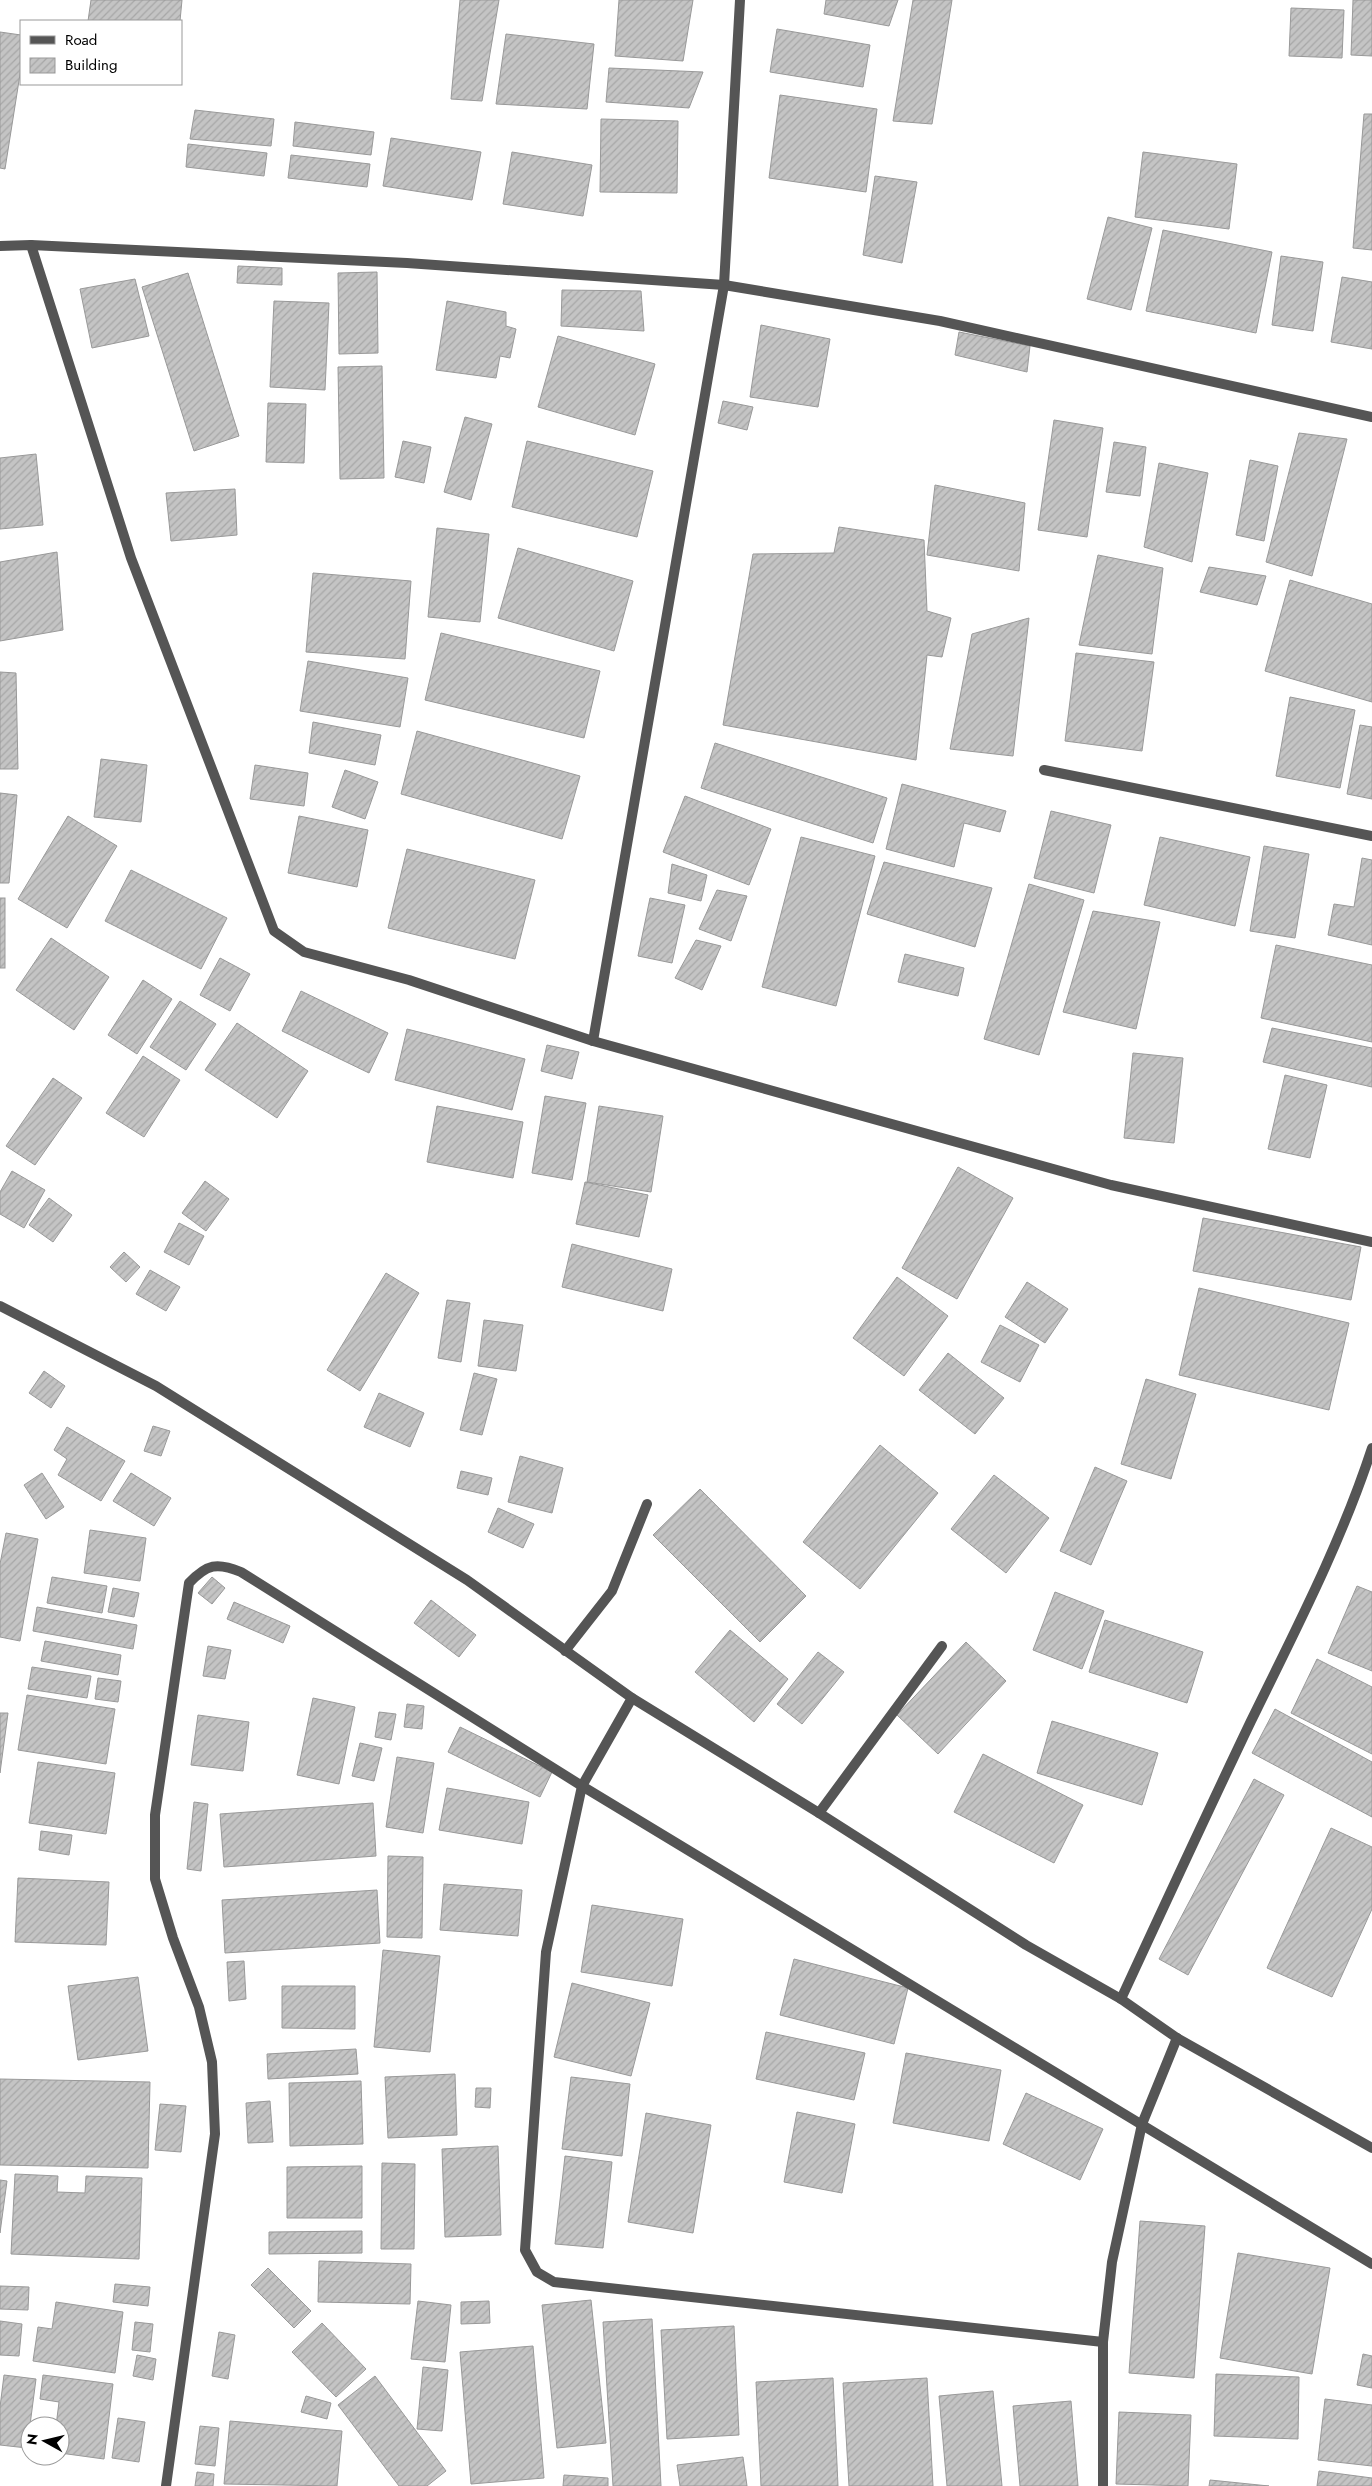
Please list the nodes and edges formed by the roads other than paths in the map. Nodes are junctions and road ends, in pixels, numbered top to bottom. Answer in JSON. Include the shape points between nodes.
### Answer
{"nodes":[{"id":1,"x":740,"y":0,"type":"edge"},
{"id":2,"x":31,"y":245,"type":"junction"},
{"id":3,"x":0,"y":246,"type":"edge"},
{"id":4,"x":724,"y":285,"type":"junction"},
{"id":5,"x":1372,"y":417,"type":"edge"},
{"id":6,"x":1044,"y":770,"type":"dead end"},
{"id":7,"x":1372,"y":836,"type":"edge"},
{"id":8,"x":593,"y":1041,"type":"junction"},
{"id":9,"x":1372,"y":1242,"type":"edge"},
{"id":10,"x":0,"y":1306,"type":"edge"},
{"id":11,"x":1372,"y":1448,"type":"edge"},
{"id":12,"x":647,"y":1504,"type":"dead end"},
{"id":13,"x":942,"y":1646,"type":"dead end"},
{"id":14,"x":565,"y":1651,"type":"junction"},
{"id":15,"x":632,"y":1698,"type":"junction"},
{"id":16,"x":582,"y":1786,"type":"junction"},
{"id":17,"x":819,"y":1813,"type":"junction"},
{"id":18,"x":1121,"y":1999,"type":"junction"},
{"id":19,"x":1177,"y":2038,"type":"junction"},
{"id":20,"x":1142,"y":2124,"type":"junction"},
{"id":21,"x":1372,"y":2148,"type":"edge"},
{"id":22,"x":1372,"y":2264,"type":"edge"},
{"id":23,"x":1103,"y":2342,"type":"junction"},
{"id":24,"x":166,"y":2486,"type":"edge"},
{"id":25,"x":1103,"y":2486,"type":"edge"}],
"edges":[{"from":1,"to":4,"type":"street"},
{"from":2,"to":3,"type":"street"},
{"from":2,"to":4,"type":"street","via":[[408,263]]},
{"from":2,"to":8,"type":"street","via":[[131,558],[274,931],[304,952],[409,980]]},
{"from":4,"to":5,"type":"street","via":[[940,321]]},
{"from":4,"to":8,"type":"street"},
{"from":6,"to":7,"type":"street"},
{"from":8,"to":9,"type":"street","via":[[1111,1185]]},
{"from":10,"to":14,"type":"street","via":[[156,1386],[467,1580]]},
{"from":11,"to":18,"type":"street","via":[[1355,1501],[1321,1579]]},
{"from":12,"to":14,"type":"street","via":[[612,1591]]},
{"from":13,"to":17,"type":"street"},
{"from":14,"to":15,"type":"street"},
{"from":15,"to":16,"type":"street"},
{"from":15,"to":17,"type":"street"},
{"from":16,"to":20,"type":"street"},
{"from":16,"to":23,"type":"street","via":[[546,1952],[525,2250],[537,2272],[554,2282]]},
{"from":16,"to":24,"type":"street","via":[[241,1572],[224,1565],[202,1569],[189,1583],[155,1814],[156,1879],[173,1938],[199,2007],[210,2052],[215,2134]]},
{"from":17,"to":18,"type":"street","via":[[1026,1945]]},
{"from":18,"to":19,"type":"street"},
{"from":19,"to":20,"type":"street"},
{"from":19,"to":21,"type":"street"},
{"from":20,"to":22,"type":"street"},
{"from":20,"to":23,"type":"street","via":[[1112,2262]]},
{"from":23,"to":25,"type":"street"}]}
